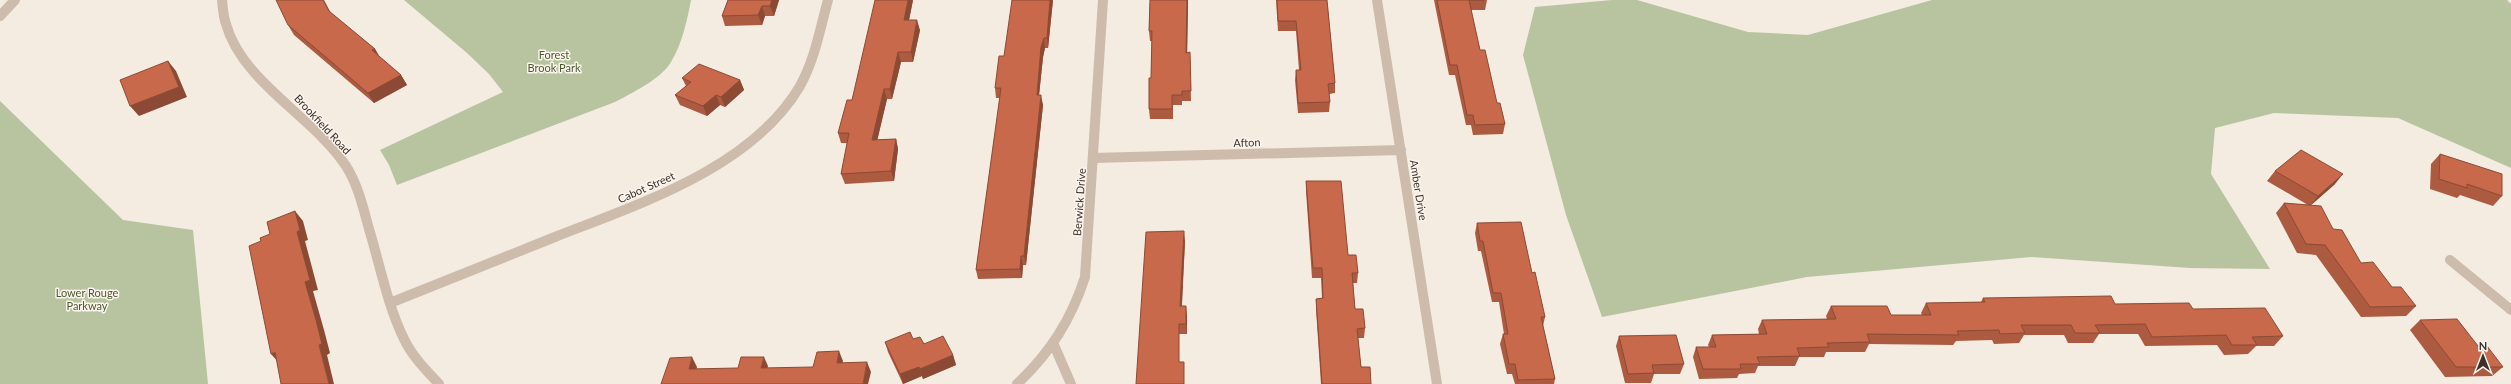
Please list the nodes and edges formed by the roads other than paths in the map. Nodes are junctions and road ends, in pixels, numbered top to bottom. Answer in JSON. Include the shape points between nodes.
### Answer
{"nodes":[{"id":1,"x":15,"y":0,"type":"edge"},
{"id":2,"x":222,"y":0,"type":"edge"},
{"id":3,"x":828,"y":0,"type":"edge"},
{"id":4,"x":1103,"y":0,"type":"edge"},
{"id":5,"x":1377,"y":0,"type":"edge"},
{"id":6,"x":0,"y":16,"type":"edge"},
{"id":7,"x":1401,"y":150,"type":"junction"},
{"id":8,"x":1094,"y":158,"type":"junction"},
{"id":9,"x":2450,"y":260,"type":"dead end"},
{"id":10,"x":390,"y":303,"type":"junction"},
{"id":11,"x":2511,"y":310,"type":"edge"},
{"id":12,"x":1054,"y":345,"type":"junction"},
{"id":13,"x":439,"y":384,"type":"edge"},
{"id":14,"x":1017,"y":384,"type":"edge"},
{"id":15,"x":1071,"y":384,"type":"edge"},
{"id":16,"x":1437,"y":384,"type":"edge"}],
"edges":[{"from":1,"to":6,"type":"street"},
{"from":2,"to":10,"type":"street","name":"Brookfield Road","via":[[227,32],[243,60],[314,128],[345,164],[361,199]]},
{"from":3,"to":10,"type":"street","name":"Cabot Street","via":[[811,62],[801,83],[783,109],[732,155],[696,178],[656,197]]},
{"from":4,"to":8,"type":"street","name":"Berwick Drive"},
{"from":5,"to":7,"type":"street","name":"Amber Drive"},
{"from":7,"to":8,"type":"street","name":"Afton"},
{"from":7,"to":16,"type":"street","name":"Amber Drive"},
{"from":8,"to":12,"type":"street","name":"Berwick Drive","via":[[1085,277],[1078,302]]},
{"from":9,"to":11,"type":"street"},
{"from":10,"to":13,"type":"street","name":"Brookfield Road","via":[[405,339],[421,365]]},
{"from":12,"to":14,"type":"street","name":"Berwick Drive","via":[[1039,364]]},
{"from":12,"to":15,"type":"street"}]}
